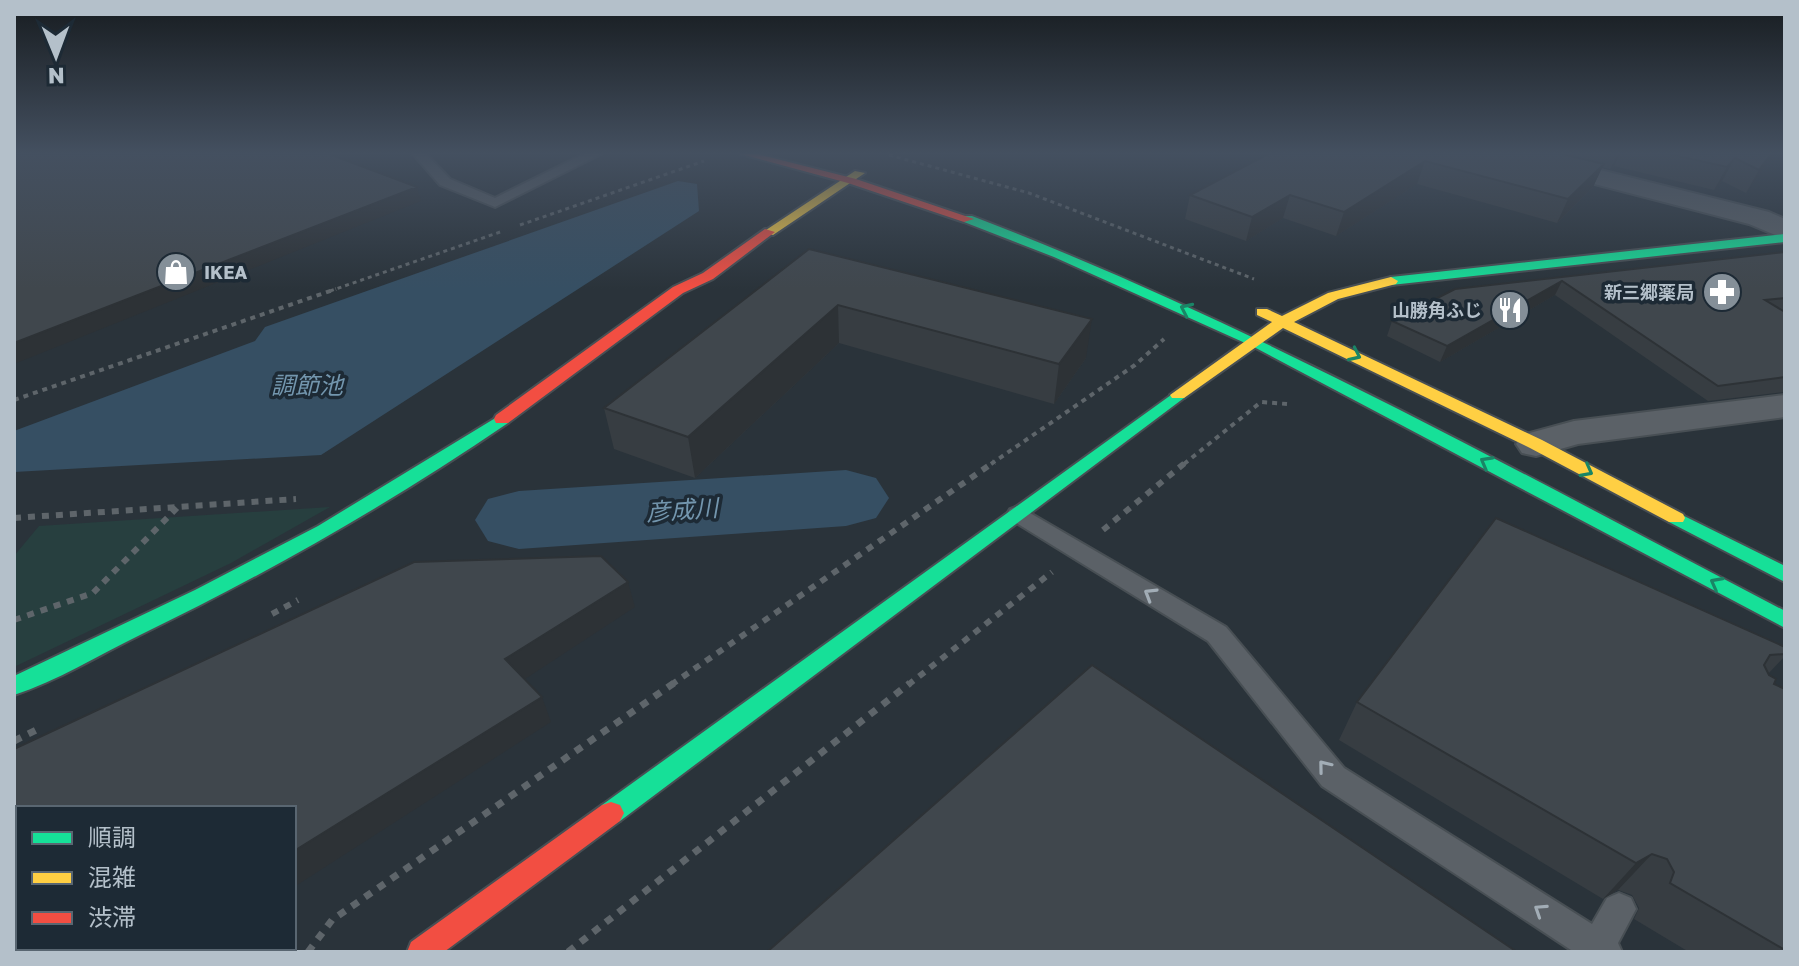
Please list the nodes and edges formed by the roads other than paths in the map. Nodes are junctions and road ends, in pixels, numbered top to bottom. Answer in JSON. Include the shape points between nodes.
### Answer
{"nodes":[{"id":1,"x":787,"y":199,"type":"edge"},
{"id":2,"x":815,"y":199,"type":"edge"},
{"id":3,"x":909,"y":199,"type":"edge"},
{"id":4,"x":1685,"y":199,"type":"edge"},
{"id":5,"x":1785,"y":230,"type":"edge"},
{"id":6,"x":1785,"y":238,"type":"edge"},
{"id":7,"x":678,"y":290,"type":"junction"},
{"id":8,"x":1248,"y":306,"type":"dead end"},
{"id":9,"x":1284,"y":322,"type":"junction"},
{"id":10,"x":1257,"y":342,"type":"junction"},
{"id":11,"x":1785,"y":406,"type":"edge"},
{"id":12,"x":1536,"y":444,"type":"junction"},
{"id":13,"x":1018,"y":514,"type":"junction"},
{"id":14,"x":1785,"y":575,"type":"edge"},
{"id":15,"x":1785,"y":620,"type":"edge"},
{"id":16,"x":14,"y":686,"type":"edge"},
{"id":17,"x":1619,"y":909,"type":"dead end"},
{"id":18,"x":1601,"y":949,"type":"edge"},
{"id":19,"x":421,"y":952,"type":"edge"}],
"edges":[{"from":1,"to":7,"type":"street","via":[[692,271]]},
{"from":2,"to":7,"type":"street","via":[[708,276]]},
{"from":10,"to":3,"type":"street","one_way":true,"via":[[1044,248]]},
{"from":4,"to":5,"type":"street"},
{"from":6,"to":9,"type":"street","via":[[1376,283],[1315,303]]},
{"from":7,"to":16,"type":"street","via":[[396,491],[253,572]]},
{"from":8,"to":9,"type":"street"},
{"from":9,"to":10,"type":"street"},
{"from":9,"to":12,"type":"street","one_way":true},
{"from":10,"to":13,"type":"street"},
{"from":15,"to":10,"type":"street","one_way":true},
{"from":11,"to":12,"type":"street","via":[[1574,433]]},
{"from":12,"to":14,"type":"street","one_way":true},
{"from":18,"to":13,"type":"lane","one_way":true,"via":[[1333,777],[1217,634]]},
{"from":13,"to":19,"type":"street"},
{"from":17,"to":18,"type":"lane"}]}
